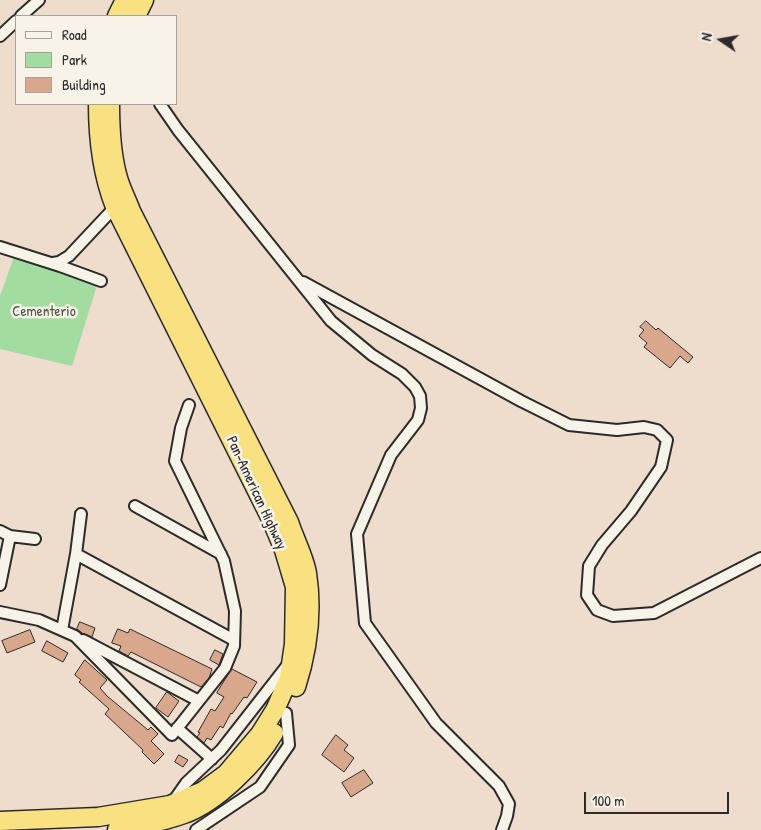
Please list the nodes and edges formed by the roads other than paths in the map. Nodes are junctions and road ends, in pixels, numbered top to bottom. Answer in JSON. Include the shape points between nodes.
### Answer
{"nodes":[{"id":1,"x":40,"y":0,"type":"edge"},
{"id":2,"x":125,"y":0,"type":"edge"},
{"id":3,"x":144,"y":0,"type":"edge"},
{"id":4,"x":22,"y":15,"type":"edge"},
{"id":5,"x":117,"y":15,"type":"edge"},
{"id":6,"x":136,"y":15,"type":"edge"},
{"id":7,"x":15,"y":22,"type":"edge"},
{"id":8,"x":0,"y":36,"type":"edge"},
{"id":9,"x":98,"y":105,"type":"edge"},
{"id":10,"x":110,"y":105,"type":"edge"},
{"id":11,"x":161,"y":105,"type":"edge"},
{"id":12,"x":115,"y":207,"type":"junction"},
{"id":13,"x":0,"y":247,"type":"edge"},
{"id":14,"x":53,"y":264,"type":"junction"},
{"id":15,"x":298,"y":279,"type":"junction"},
{"id":16,"x":101,"y":281,"type":"dead end"},
{"id":17,"x":189,"y":405,"type":"dead end"},
{"id":18,"x":135,"y":506,"type":"dead end"},
{"id":19,"x":82,"y":514,"type":"dead end"},
{"id":20,"x":5,"y":534,"type":"edge"},
{"id":21,"x":35,"y":539,"type":"dead end"},
{"id":22,"x":76,"y":554,"type":"junction"},
{"id":23,"x":221,"y":554,"type":"junction"},
{"id":24,"x":761,"y":558,"type":"edge"},
{"id":25,"x":0,"y":585,"type":"edge"},
{"id":26,"x":0,"y":612,"type":"edge"},
{"id":27,"x":62,"y":630,"type":"junction"},
{"id":28,"x":75,"y":636,"type":"junction"},
{"id":29,"x":234,"y":640,"type":"junction"},
{"id":30,"x":292,"y":658,"type":"junction"},
{"id":31,"x":199,"y":701,"type":"junction"},
{"id":32,"x":286,"y":713,"type":"junction"},
{"id":33,"x":178,"y":728,"type":"junction"},
{"id":34,"x":212,"y":759,"type":"junction"},
{"id":35,"x":170,"y":805,"type":"junction"},
{"id":36,"x":0,"y":821,"type":"edge"},
{"id":37,"x":117,"y":830,"type":"edge"},
{"id":38,"x":196,"y":830,"type":"edge"},
{"id":39,"x":502,"y":830,"type":"edge"}],
"edges":[{"from":1,"to":4,"type":"street"},
{"from":2,"to":5,"type":"highway"},
{"from":3,"to":6,"type":"highway"},
{"from":7,"to":8,"type":"street"},
{"from":9,"to":12,"type":"highway","name":"Pan-American Highway","via":[[99,142],[105,179]]},
{"from":10,"to":32,"type":"highway","name":"Pan-American Highway","via":[[114,164],[131,211],[288,522],[306,571],[309,637],[303,666]]},
{"from":11,"to":15,"type":"street"},
{"from":12,"to":14,"type":"street","via":[[69,256]]},
{"from":12,"to":30,"type":"highway","name":"Pan-American Highway","via":[[284,550],[295,587]]},
{"from":13,"to":14,"type":"street"},
{"from":14,"to":16,"type":"street"},
{"from":15,"to":24,"type":"street","via":[[569,424],[617,430],[644,427],[657,430],[667,440],[660,467],[589,566],[586,595],[597,610],[613,616],[654,613]]},
{"from":15,"to":39,"type":"street","via":[[331,321],[372,355],[402,374],[420,396],[418,420],[391,455],[357,534],[365,623],[436,723],[499,786],[508,804]]},
{"from":17,"to":23,"type":"street","via":[[180,428],[175,461]]},
{"from":18,"to":23,"type":"street"},
{"from":19,"to":22,"type":"street"},
{"from":20,"to":21,"type":"street"},
{"from":20,"to":25,"type":"street"},
{"from":22,"to":27,"type":"street"},
{"from":22,"to":29,"type":"street"},
{"from":23,"to":29,"type":"street","via":[[235,611]]},
{"from":26,"to":27,"type":"street","via":[[39,620]]},
{"from":27,"to":28,"type":"street"},
{"from":28,"to":31,"type":"street"},
{"from":28,"to":33,"type":"street","via":[[172,735]]},
{"from":29,"to":31,"type":"street","via":[[225,668]]},
{"from":30,"to":34,"type":"street"},
{"from":30,"to":35,"type":"highway","name":"Pan-American Highway","via":[[289,678],[260,734],[226,774],[203,790]]},
{"from":31,"to":33,"type":"street"},
{"from":32,"to":37,"type":"highway","name":"Pan-American Highway","via":[[256,759],[210,799],[186,814],[154,824]]},
{"from":32,"to":38,"type":"street","via":[[289,746],[260,788]]},
{"from":33,"to":34,"type":"street"},
{"from":34,"to":35,"type":"street","via":[[186,783]]},
{"from":35,"to":36,"type":"highway","name":"Pan-American Highway","via":[[98,817]]}]}
